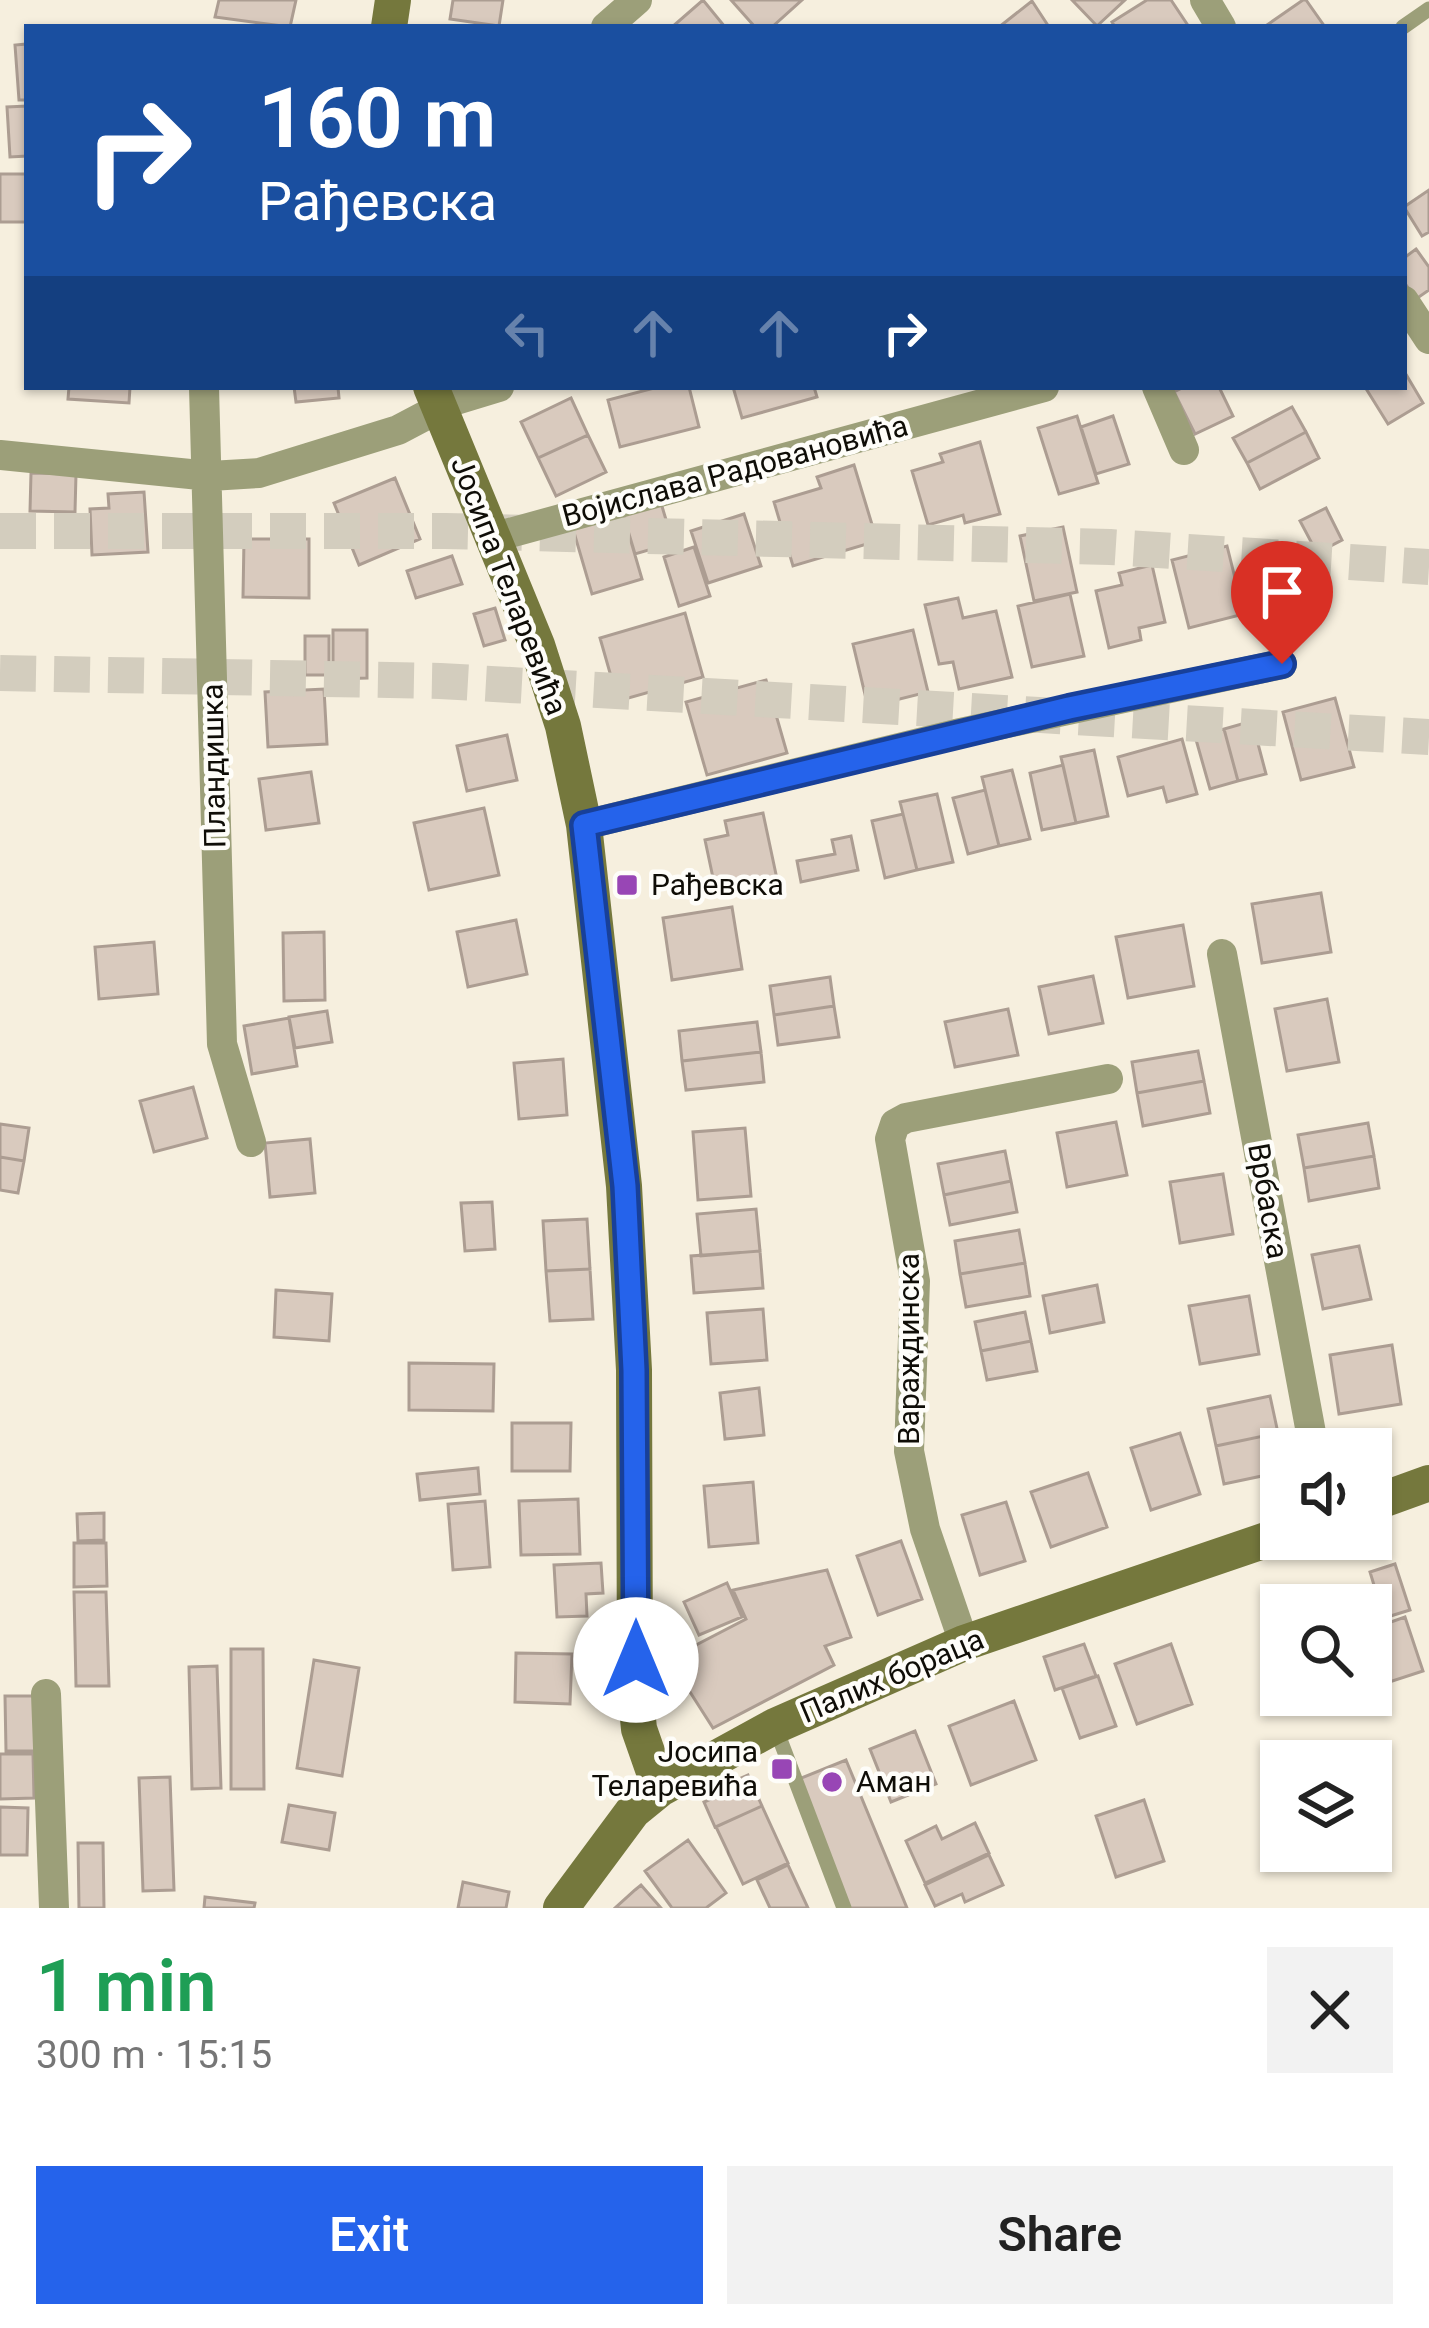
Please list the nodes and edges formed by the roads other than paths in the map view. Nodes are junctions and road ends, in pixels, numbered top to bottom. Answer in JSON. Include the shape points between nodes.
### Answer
{"nodes":[{"id":1,"x":637,"y":0,"type":"edge"},
{"id":2,"x":609,"y":24,"type":"edge"},
{"id":3,"x":1407,"y":306,"type":"edge"},
{"id":4,"x":1429,"y":339,"type":"edge"},
{"id":5,"x":204,"y":390,"type":"edge"},
{"id":6,"x":480,"y":390,"type":"edge"},
{"id":7,"x":1032,"y":390,"type":"edge"},
{"id":8,"x":1158,"y":390,"type":"edge"},
{"id":9,"x":435,"y":397,"type":"edge"},
{"id":10,"x":1184,"y":450,"type":"dead end"},
{"id":11,"x":0,"y":455,"type":"edge"},
{"id":12,"x":210,"y":476,"type":"junction"},
{"id":13,"x":495,"y":537,"type":"junction"},
{"id":14,"x":1282,"y":664,"type":"dead end"},
{"id":15,"x":584,"y":825,"type":"junction"},
{"id":16,"x":1222,"y":954,"type":"dead end"},
{"id":17,"x":1108,"y":1079,"type":"dead end"},
{"id":18,"x":251,"y":1142,"type":"dead end"},
{"id":19,"x":1310,"y":1428,"type":"edge"},
{"id":20,"x":1429,"y":1483,"type":"edge"},
{"id":21,"x":1392,"y":1496,"type":"edge"},
{"id":22,"x":1260,"y":1542,"type":"edge"},
{"id":23,"x":964,"y":1643,"type":"junction"},
{"id":24,"x":46,"y":1694,"type":"dead end"},
{"id":25,"x":775,"y":1726,"type":"junction"},
{"id":26,"x":660,"y":1790,"type":"junction"},
{"id":27,"x":55,"y":1908,"type":"edge"},
{"id":28,"x":561,"y":1908,"type":"edge"},
{"id":29,"x":844,"y":1908,"type":"edge"}],
"edges":[{"from":1,"to":2,"type":"street"},
{"from":3,"to":4,"type":"street"},
{"from":5,"to":12,"type":"street","name":"Пландишка"},
{"from":6,"to":9,"type":"street"},
{"from":7,"to":13,"type":"street","name":"Војислава Радовановића"},
{"from":8,"to":10,"type":"street"},
{"from":9,"to":12,"type":"street","via":[[398,430],[306,462]]},
{"from":9,"to":13,"type":"street","name":"Јосипа Теларевића"},
{"from":11,"to":12,"type":"street"},
{"from":12,"to":18,"type":"street","name":"Пландишка","via":[[223,1044]]},
{"from":13,"to":15,"type":"street","name":"Јосипа Теларевића","via":[[563,726]]},
{"from":14,"to":15,"type":"street"},
{"from":15,"to":26,"type":"street","name":"Јосипа Теларевића","via":[[625,1186],[635,1688]]},
{"from":16,"to":19,"type":"street","name":"Врбаска"},
{"from":17,"to":23,"type":"street","name":"Вараждинска","via":[[906,1118],[890,1139],[915,1281],[909,1451],[925,1529]]},
{"from":20,"to":21,"type":"street"},
{"from":22,"to":23,"type":"street","name":"Палих бораца"},
{"from":23,"to":25,"type":"street","name":"Палих бораца"},
{"from":24,"to":27,"type":"street"},
{"from":25,"to":26,"type":"street","name":"Палих бораца"},
{"from":25,"to":29,"type":"lane"},
{"from":26,"to":28,"type":"street","name":"Палих бораца","via":[[608,1839]]}]}
